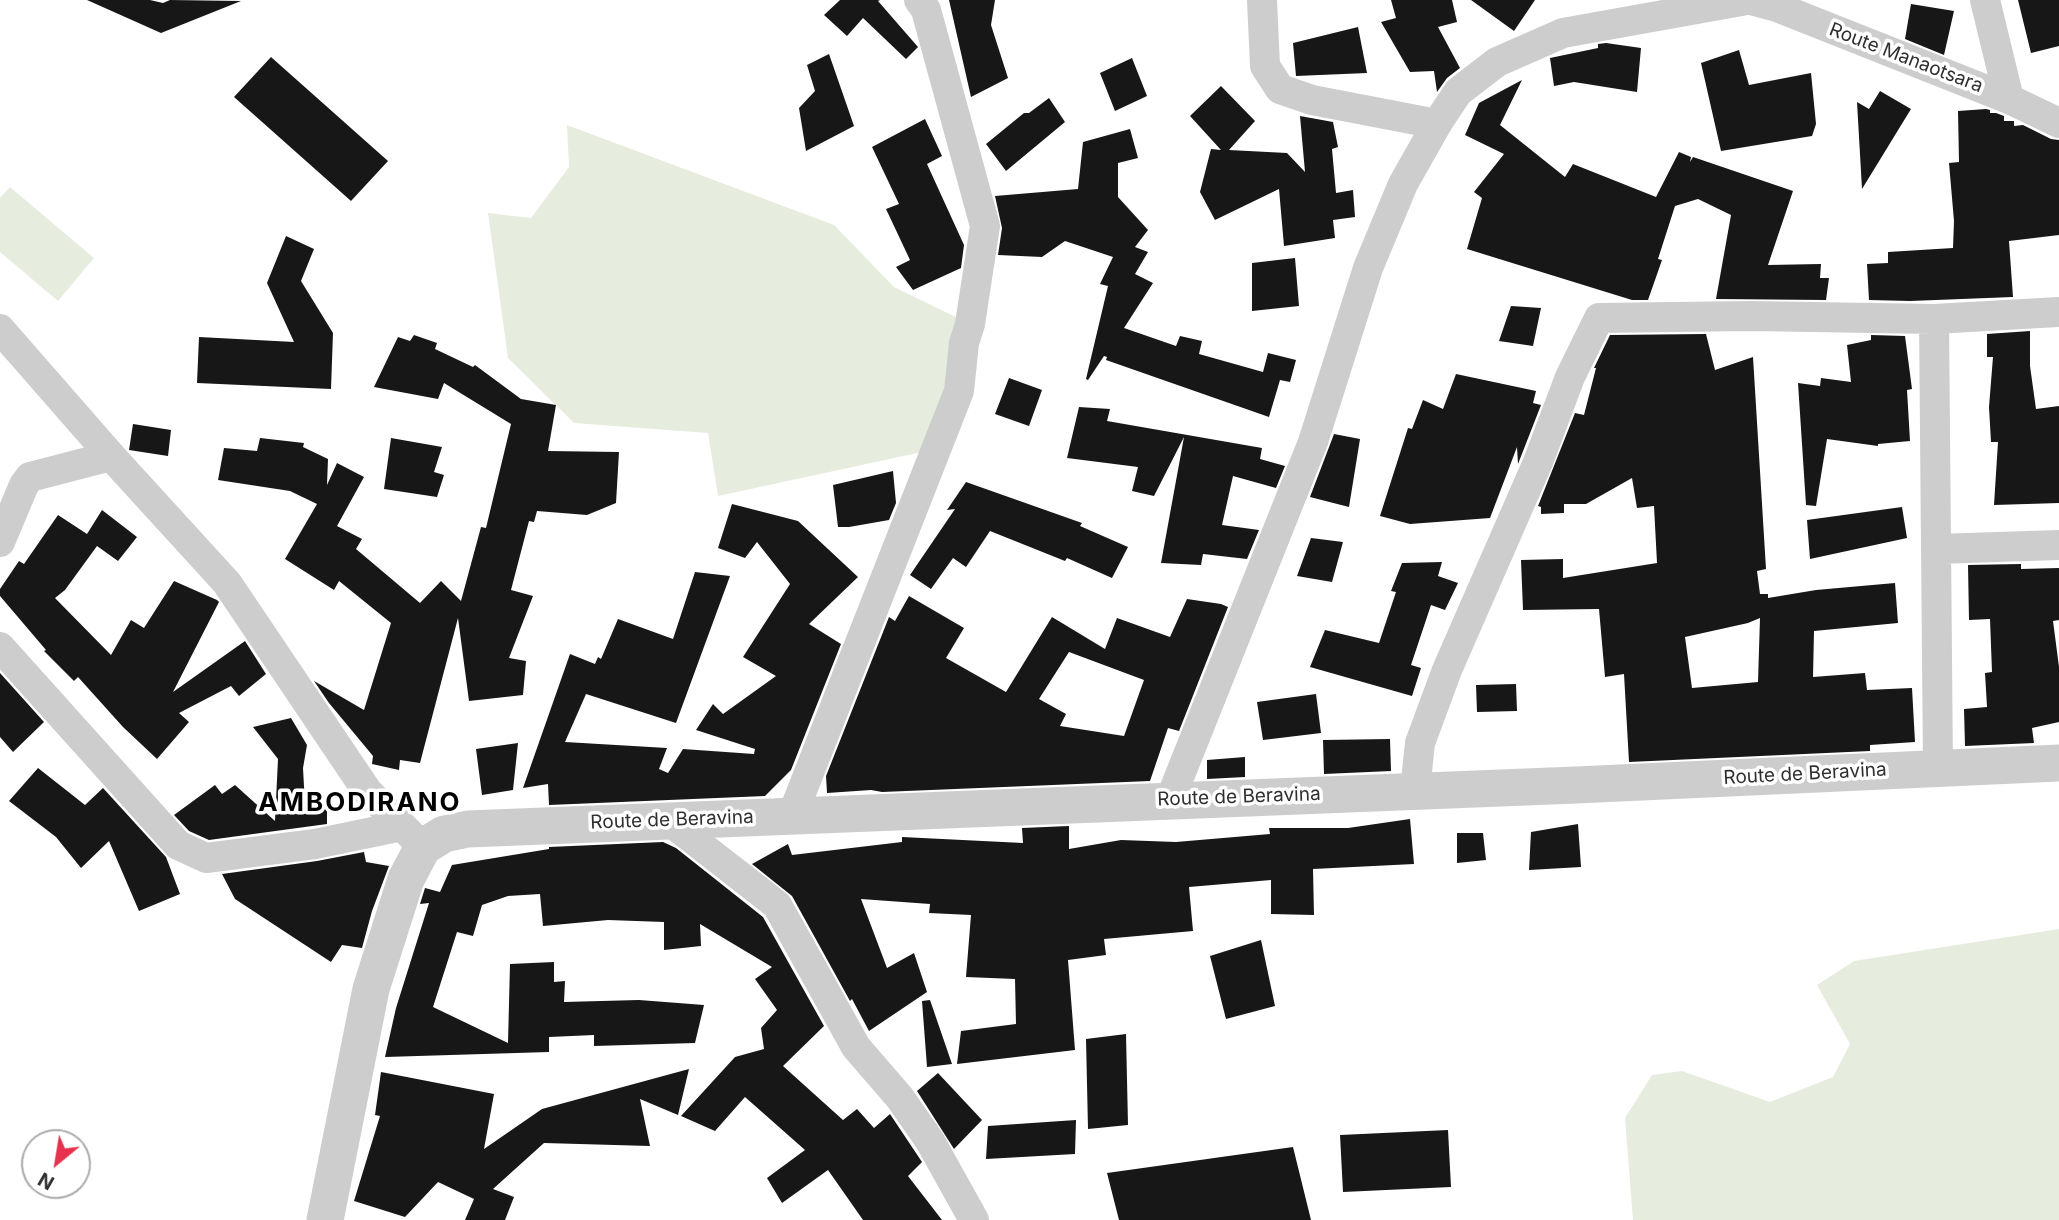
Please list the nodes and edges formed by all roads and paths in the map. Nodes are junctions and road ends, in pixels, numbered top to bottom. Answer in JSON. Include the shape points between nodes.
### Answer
{"nodes":[{"id":1,"x":919,"y":0,"type":"edge"},
{"id":2,"x":1262,"y":0,"type":"edge"},
{"id":3,"x":1749,"y":0,"type":"edge"},
{"id":4,"x":1985,"y":0,"type":"edge"},
{"id":5,"x":2009,"y":99,"type":"junction"},
{"id":6,"x":1437,"y":124,"type":"junction"},
{"id":7,"x":2059,"y":124,"type":"edge"},
{"id":8,"x":2059,"y":312,"type":"edge"},
{"id":9,"x":1934,"y":319,"type":"junction"},
{"id":10,"x":0,"y":329,"type":"edge"},
{"id":11,"x":111,"y":456,"type":"junction"},
{"id":12,"x":0,"y":542,"type":"edge"},
{"id":13,"x":2059,"y":545,"type":"edge"},
{"id":14,"x":1936,"y":549,"type":"junction"},
{"id":15,"x":0,"y":647,"type":"edge"},
{"id":16,"x":2059,"y":764,"type":"edge"},
{"id":17,"x":1938,"y":768,"type":"junction"},
{"id":18,"x":1415,"y":790,"type":"junction"},
{"id":19,"x":1170,"y":800,"type":"junction"},
{"id":20,"x":792,"y":816,"type":"junction"},
{"id":21,"x":668,"y":820,"type":"junction"},
{"id":22,"x":412,"y":837,"type":"junction"},
{"id":23,"x":325,"y":1220,"type":"edge"},
{"id":24,"x":974,"y":1220,"type":"edge"}],
"edges":[{"from":1,"to":20,"type":"street","via":[[926,10],[985,226],[970,324],[959,391]]},
{"from":2,"to":6,"type":"street","via":[[1265,66],[1280,89],[1312,100]]},
{"from":3,"to":5,"type":"street","name":"Route Manaotsara"},
{"from":3,"to":6,"type":"street","name":"Route Manaotsara","via":[[1563,33],[1497,62],[1458,92]]},
{"from":4,"to":5,"type":"street"},
{"from":5,"to":7,"type":"street","name":"Route Manaotsara"},
{"from":6,"to":19,"type":"street","name":"Route Manaotsara","via":[[1403,184],[1368,268],[1313,442]]},
{"from":8,"to":9,"type":"street"},
{"from":9,"to":14,"type":"street"},
{"from":9,"to":18,"type":"street","via":[[1599,318],[1447,670],[1420,743]]},
{"from":10,"to":11,"type":"street"},
{"from":11,"to":12,"type":"street","via":[[30,477]]},
{"from":11,"to":22,"type":"street","via":[[227,583],[367,791]]},
{"from":13,"to":14,"type":"street"},
{"from":14,"to":17,"type":"street"},
{"from":15,"to":22,"type":"street","via":[[178,845],[206,858]]},
{"from":16,"to":17,"type":"street","name":"Route de Beravina"},
{"from":17,"to":18,"type":"street","name":"Route de Beravina"},
{"from":18,"to":19,"type":"street","name":"Route de Beravina"},
{"from":19,"to":20,"type":"street","name":"Route de Beravina"},
{"from":20,"to":21,"type":"street","name":"Route de Beravina"},
{"from":21,"to":22,"type":"street","name":"Route de Beravina","via":[[468,829]]},
{"from":21,"to":24,"type":"street","via":[[777,905],[856,1047],[930,1141]]},
{"from":22,"to":23,"type":"street","via":[[406,879],[371,989]]}]}
